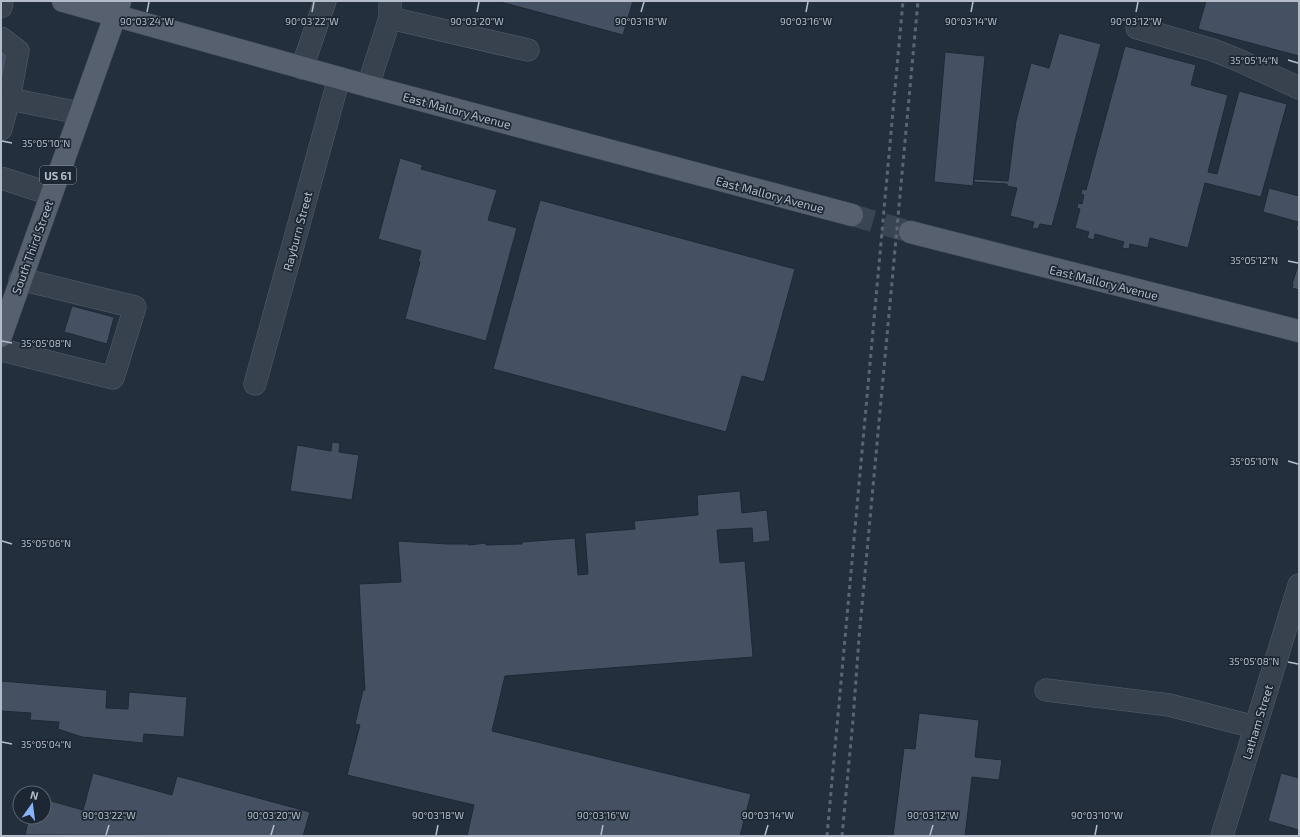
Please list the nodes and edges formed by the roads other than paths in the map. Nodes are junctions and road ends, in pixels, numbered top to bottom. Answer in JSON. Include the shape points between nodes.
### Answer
{"nodes":[{"id":1,"x":2,"y":1,"type":"edge"},
{"id":2,"x":64,"y":1,"type":"edge"},
{"id":3,"x":325,"y":1,"type":"edge"},
{"id":4,"x":1,"y":7,"type":"edge"},
{"id":5,"x":118,"y":8,"type":"edge"},
{"id":6,"x":390,"y":9,"type":"edge"},
{"id":7,"x":1137,"y":28,"type":"dead end"},
{"id":8,"x":1,"y":38,"type":"edge"},
{"id":9,"x":528,"y":50,"type":"dead end"},
{"id":10,"x":302,"y":68,"type":"junction"},
{"id":11,"x":339,"y":78,"type":"junction"},
{"id":12,"x":368,"y":86,"type":"junction"},
{"id":13,"x":1299,"y":88,"type":"edge"},
{"id":14,"x":9,"y":99,"type":"junction"},
{"id":15,"x":80,"y":113,"type":"junction"},
{"id":16,"x":1,"y":129,"type":"edge"},
{"id":17,"x":1,"y":178,"type":"edge"},
{"id":18,"x":51,"y":194,"type":"junction"},
{"id":19,"x":852,"y":215,"type":"tunnel mouth"},
{"id":20,"x":910,"y":232,"type":"tunnel mouth"},
{"id":21,"x":12,"y":291,"type":"edge"},
{"id":22,"x":1299,"y":331,"type":"edge"},
{"id":23,"x":1,"y":336,"type":"edge"},
{"id":24,"x":1,"y":350,"type":"edge"},
{"id":25,"x":255,"y":384,"type":"dead end"},
{"id":26,"x":1299,"y":585,"type":"edge"},
{"id":27,"x":1046,"y":690,"type":"dead end"},
{"id":28,"x":1255,"y":727,"type":"junction"},
{"id":29,"x":1222,"y":836,"type":"edge"}],
"edges":[{"from":1,"to":4,"type":"street"},
{"from":2,"to":5,"type":"main road","name":"East Mallory Avenue"},
{"from":3,"to":10,"type":"street"},
{"from":5,"to":10,"type":"main road","name":"East Mallory Avenue"},
{"from":5,"to":15,"type":"main road","name":"South Third Street","number":"US 61"},
{"from":6,"to":9,"type":"street"},
{"from":6,"to":12,"type":"street"},
{"from":7,"to":13,"type":"street","via":[[1213,50]]},
{"from":8,"to":14,"type":"street","via":[[18,51]]},
{"from":10,"to":11,"type":"main road","name":"East Mallory Avenue"},
{"from":11,"to":12,"type":"main road","name":"East Mallory Avenue"},
{"from":11,"to":25,"type":"street","name":"Rayburn Street"},
{"from":12,"to":19,"type":"main road","name":"East Mallory Avenue"},
{"from":14,"to":15,"type":"street"},
{"from":14,"to":16,"type":"street"},
{"from":15,"to":18,"type":"main road","name":"South Third Street","number":"US 61"},
{"from":17,"to":18,"type":"street"},
{"from":18,"to":21,"type":"main road","name":"South Third Street","number":"US 61"},
{"from":20,"to":22,"type":"main road","name":"East Mallory Avenue"},
{"from":21,"to":23,"type":"main road","name":"South Third Street","number":"US 61"},
{"from":21,"to":24,"type":"street","via":[[135,307],[113,378]]},
{"from":26,"to":28,"type":"street","name":"Latham Street"},
{"from":27,"to":28,"type":"street","via":[[1169,706]]},
{"from":28,"to":29,"type":"street","name":"Latham Street"}]}
